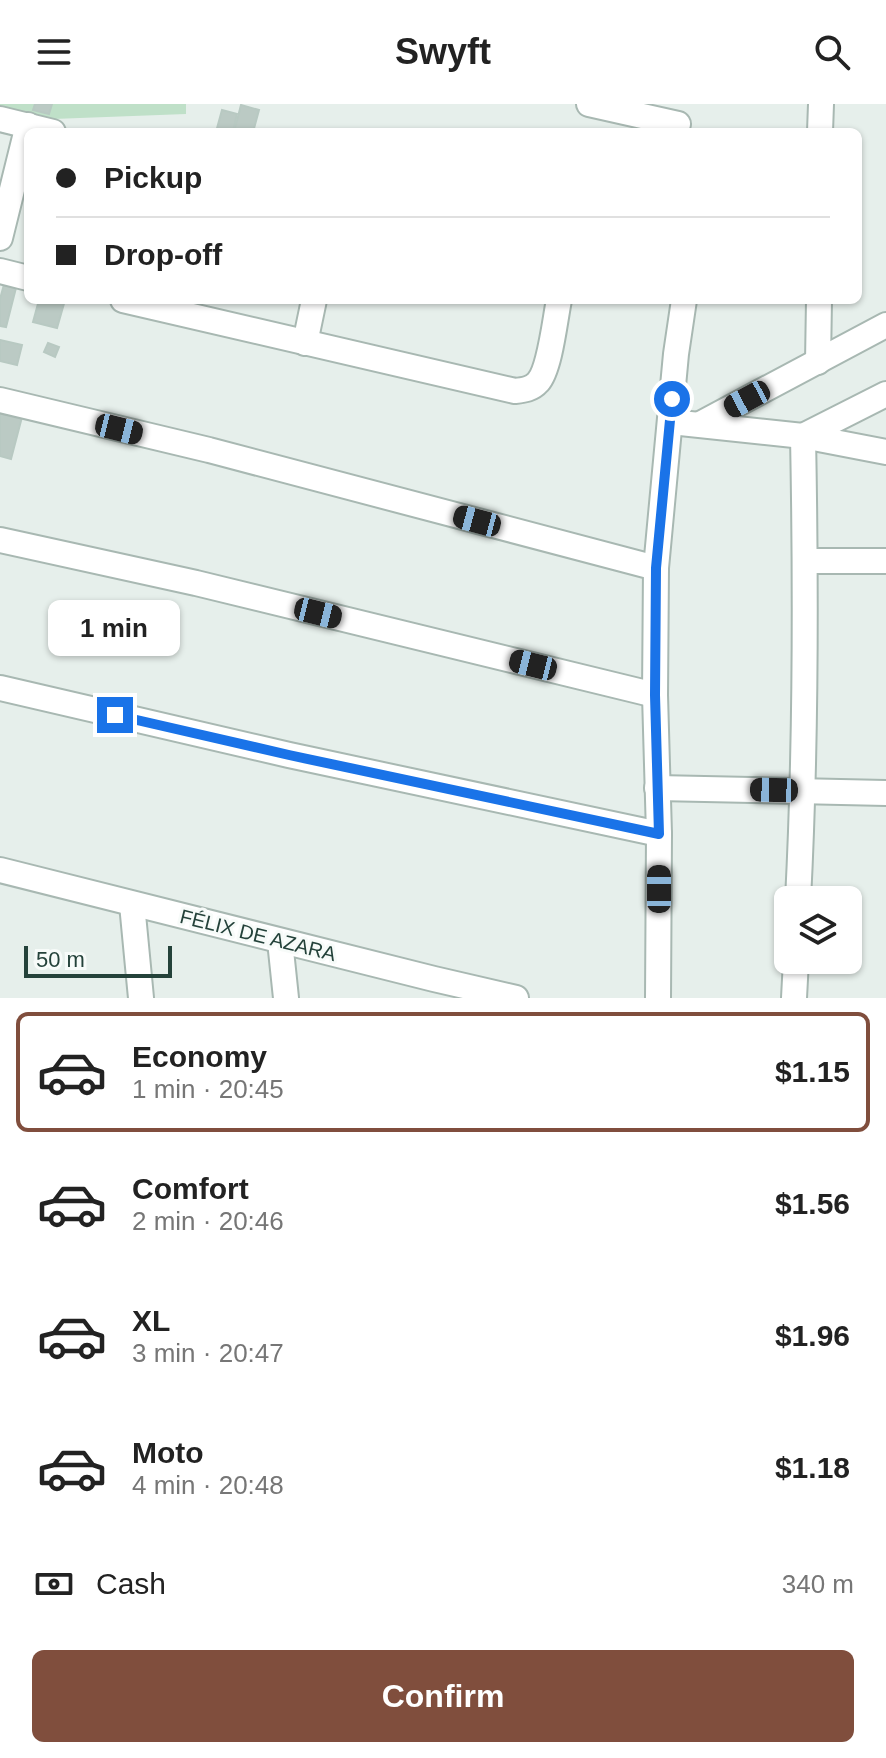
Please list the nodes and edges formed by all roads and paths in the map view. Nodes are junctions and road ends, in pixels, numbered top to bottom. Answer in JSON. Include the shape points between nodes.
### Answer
{"nodes":[{"id":1,"x":589,"y":104,"type":"edge"},
{"id":2,"x":821,"y":104,"type":"edge"},
{"id":3,"x":0,"y":119,"type":"edge"},
{"id":4,"x":679,"y":120,"type":"edge"},
{"id":5,"x":28,"y":125,"type":"junction"},
{"id":6,"x":27,"y":128,"type":"edge"},
{"id":7,"x":39,"y":128,"type":"edge"},
{"id":8,"x":820,"y":128,"type":"edge"},
{"id":9,"x":24,"y":141,"type":"edge"},
{"id":10,"x":0,"y":238,"type":"edge"},
{"id":11,"x":0,"y":271,"type":"edge"},
{"id":12,"x":24,"y":277,"type":"edge"},
{"id":13,"x":140,"y":304,"type":"edge"},
{"id":14,"x":313,"y":304,"type":"edge"},
{"id":15,"x":558,"y":304,"type":"edge"},
{"id":16,"x":683,"y":304,"type":"edge"},
{"id":17,"x":819,"y":304,"type":"edge"},
{"id":18,"x":886,"y":325,"type":"edge"},
{"id":19,"x":305,"y":343,"type":"junction"},
{"id":20,"x":818,"y":362,"type":"junction"},
{"id":21,"x":886,"y":394,"type":"edge"},
{"id":22,"x":0,"y":400,"type":"edge"},
{"id":23,"x":671,"y":422,"type":"junction"},
{"id":24,"x":700,"y":424,"type":"junction"},
{"id":25,"x":803,"y":436,"type":"junction"},
{"id":26,"x":886,"y":452,"type":"edge"},
{"id":27,"x":0,"y":540,"type":"edge"},
{"id":28,"x":806,"y":561,"type":"junction"},
{"id":29,"x":886,"y":561,"type":"edge"},
{"id":30,"x":656,"y":568,"type":"junction"},
{"id":31,"x":0,"y":688,"type":"edge"},
{"id":32,"x":655,"y":695,"type":"junction"},
{"id":33,"x":657,"y":788,"type":"junction"},
{"id":34,"x":804,"y":791,"type":"junction"},
{"id":35,"x":886,"y":793,"type":"edge"},
{"id":36,"x":659,"y":834,"type":"junction"},
{"id":37,"x":0,"y":870,"type":"edge"},
{"id":38,"x":799,"y":886,"type":"edge"},
{"id":39,"x":132,"y":904,"type":"junction"},
{"id":40,"x":280,"y":941,"type":"junction"},
{"id":41,"x":795,"y":974,"type":"edge"},
{"id":42,"x":435,"y":989,"type":"edge"},
{"id":43,"x":141,"y":998,"type":"edge"},
{"id":44,"x":286,"y":998,"type":"edge"},
{"id":45,"x":516,"y":998,"type":"edge"},
{"id":46,"x":658,"y":998,"type":"edge"},
{"id":47,"x":794,"y":998,"type":"edge"}],
"edges":[{"from":1,"to":4,"type":"street"},
{"from":2,"to":8,"type":"street"},
{"from":3,"to":5,"type":"street"},
{"from":5,"to":6,"type":"street"},
{"from":5,"to":7,"type":"street"},
{"from":9,"to":10,"type":"street"},
{"from":11,"to":12,"type":"street"},
{"from":13,"to":19,"type":"street"},
{"from":14,"to":19,"type":"street"},
{"from":15,"to":19,"type":"street","via":[[545,373],[537,385],[515,391]]},
{"from":16,"to":23,"type":"street"},
{"from":17,"to":20,"type":"street"},
{"from":18,"to":20,"type":"street"},
{"from":20,"to":24,"type":"street"},
{"from":21,"to":25,"type":"street"},
{"from":22,"to":30,"type":"street"},
{"from":23,"to":24,"type":"street"},
{"from":23,"to":30,"type":"street"},
{"from":24,"to":25,"type":"street"},
{"from":25,"to":26,"type":"street"},
{"from":25,"to":28,"type":"street"},
{"from":27,"to":32,"type":"street"},
{"from":28,"to":29,"type":"street"},
{"from":28,"to":34,"type":"street"},
{"from":30,"to":32,"type":"street"},
{"from":31,"to":36,"type":"street"},
{"from":32,"to":33,"type":"street"},
{"from":33,"to":34,"type":"street"},
{"from":33,"to":36,"type":"street"},
{"from":34,"to":35,"type":"street"},
{"from":34,"to":38,"type":"street"},
{"from":36,"to":46,"type":"street"},
{"from":37,"to":39,"type":"street","name":"FÉLIX DE AZARA"},
{"from":39,"to":40,"type":"street","name":"FÉLIX DE AZARA"},
{"from":39,"to":43,"type":"street"},
{"from":40,"to":42,"type":"street","name":"FÉLIX DE AZARA"},
{"from":40,"to":44,"type":"street"},
{"from":41,"to":47,"type":"street"},
{"from":42,"to":45,"type":"street","name":"FÉLIX DE AZARA"}]}
